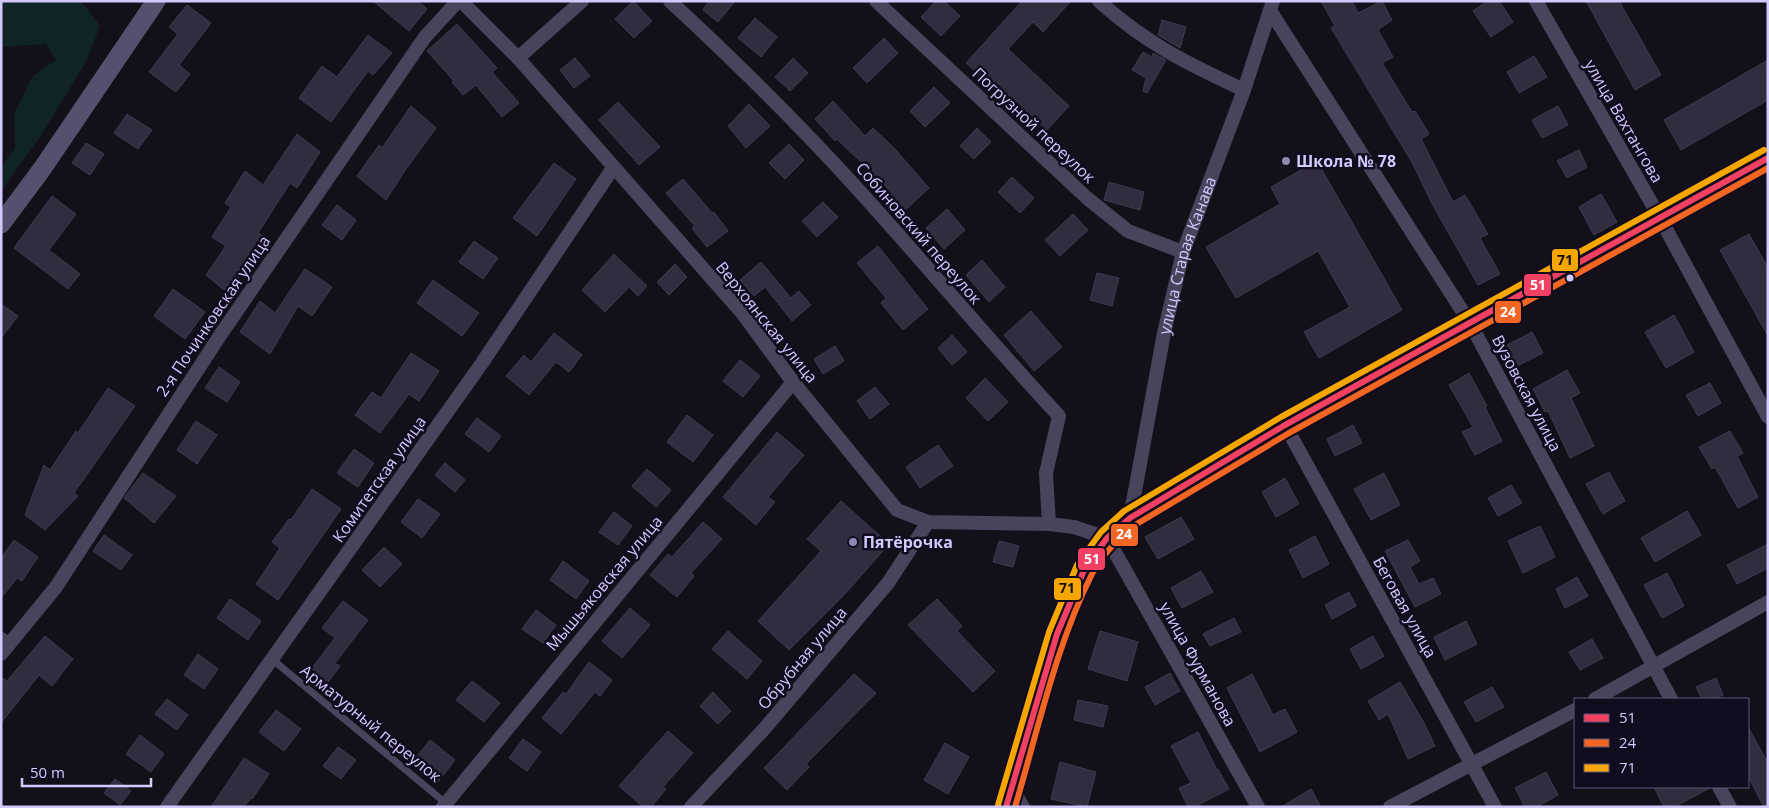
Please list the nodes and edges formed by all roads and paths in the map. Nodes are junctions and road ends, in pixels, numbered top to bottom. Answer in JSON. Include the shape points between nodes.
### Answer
{"nodes":[{"id":1,"x":156,"y":1,"type":"edge"},
{"id":2,"x":460,"y":1,"type":"edge"},
{"id":3,"x":582,"y":1,"type":"edge"},
{"id":4,"x":670,"y":1,"type":"edge"},
{"id":5,"x":876,"y":1,"type":"edge"},
{"id":6,"x":1099,"y":1,"type":"edge"},
{"id":7,"x":1536,"y":1,"type":"edge"},
{"id":8,"x":1272,"y":6,"type":"edge"},
{"id":9,"x":518,"y":58,"type":"junction"},
{"id":10,"x":1244,"y":90,"type":"junction"},
{"id":11,"x":1768,"y":158,"type":"edge"},
{"id":12,"x":613,"y":168,"type":"junction"},
{"id":13,"x":1660,"y":218,"type":"junction"},
{"id":14,"x":1,"y":224,"type":"edge"},
{"id":15,"x":1183,"y":252,"type":"junction"},
{"id":16,"x":1470,"y":323,"type":"junction"},
{"id":17,"x":793,"y":382,"type":"junction"},
{"id":18,"x":1768,"y":417,"type":"edge"},
{"id":19,"x":1285,"y":425,"type":"junction"},
{"id":20,"x":1130,"y":518,"type":"junction"},
{"id":21,"x":928,"y":522,"type":"junction"},
{"id":22,"x":1049,"y":524,"type":"junction"},
{"id":23,"x":1107,"y":538,"type":"junction"},
{"id":24,"x":1768,"y":602,"type":"edge"},
{"id":25,"x":6,"y":638,"type":"edge"},
{"id":26,"x":1,"y":654,"type":"edge"},
{"id":27,"x":273,"y":660,"type":"junction"},
{"id":28,"x":1654,"y":667,"type":"junction"},
{"id":29,"x":1596,"y":698,"type":"edge"},
{"id":30,"x":1670,"y":698,"type":"edge"},
{"id":31,"x":1574,"y":711,"type":"edge"},
{"id":32,"x":1472,"y":765,"type":"junction"},
{"id":33,"x":1012,"y":788,"type":"junction"},
{"id":34,"x":1720,"y":788,"type":"edge"},
{"id":35,"x":446,"y":805,"type":"edge"},
{"id":36,"x":167,"y":807,"type":"edge"},
{"id":37,"x":691,"y":807,"type":"edge"},
{"id":38,"x":1006,"y":807,"type":"edge"},
{"id":39,"x":1022,"y":807,"type":"edge"},
{"id":40,"x":1258,"y":807,"type":"edge"},
{"id":41,"x":1390,"y":807,"type":"edge"},
{"id":42,"x":1495,"y":807,"type":"edge"},
{"id":43,"x":1730,"y":807,"type":"edge"}],
"edges":[{"from":1,"to":14,"type":"street"},
{"from":2,"to":9,"type":"street","name":"Верхоянская улица"},
{"from":2,"to":25,"type":"street","name":"2-я Починковская улица","via":[[425,36],[220,334],[56,587]]},
{"from":3,"to":9,"type":"street"},
{"from":4,"to":22,"type":"street","name":"Собиновский переулок","via":[[746,72],[862,194],[1059,416],[1046,473]]},
{"from":5,"to":15,"type":"street","name":"Погрузной переулок","via":[[1100,209],[1128,231]]},
{"from":6,"to":10,"type":"street","via":[[1123,23],[1178,59]]},
{"from":7,"to":13,"type":"street","name":"улица Вахтангова"},
{"from":8,"to":10,"type":"street","name":"улица Старая Канава"},
{"from":8,"to":16,"type":"street","name":"Вузовская улица"},
{"from":9,"to":12,"type":"street","name":"Верхоянская улица"},
{"from":10,"to":15,"type":"street","name":"улица Старая Канава"},
{"from":11,"to":13,"type":"street"},
{"from":12,"to":17,"type":"street","name":"Верхоянская улица","via":[[742,314]]},
{"from":12,"to":27,"type":"street","name":"Комитетская улица","via":[[482,363]]},
{"from":13,"to":16,"type":"street"},
{"from":13,"to":18,"type":"street","name":"улица Вахтангова"},
{"from":15,"to":20,"type":"street","name":"улица Старая Канава","via":[[1164,333]]},
{"from":16,"to":19,"type":"street"},
{"from":16,"to":28,"type":"street","name":"Вузовская улица"},
{"from":17,"to":21,"type":"street","name":"Верхоянская улица","via":[[896,510]]},
{"from":17,"to":35,"type":"street","name":"Мышьяковская улица"},
{"from":19,"to":20,"type":"street"},
{"from":19,"to":32,"type":"street","name":"Беговая улица"},
{"from":20,"to":23,"type":"street"},
{"from":21,"to":22,"type":"street","name":"Верхоянская улица"},
{"from":21,"to":37,"type":"street","name":"Обрубная улица","via":[[888,584],[765,728]]},
{"from":22,"to":23,"type":"street","name":"Верхоянская улица","via":[[1074,527]]},
{"from":23,"to":33,"type":"street","via":[[1085,568],[1057,634]]},
{"from":23,"to":40,"type":"street","name":"улица Фурманова"},
{"from":24,"to":28,"type":"street"},
{"from":25,"to":26,"type":"street","name":"2-я Починковская улица"},
{"from":27,"to":35,"type":"lane","name":"Арматурный переулок"},
{"from":27,"to":36,"type":"street","name":"Комитетская улица"},
{"from":28,"to":29,"type":"street"},
{"from":28,"to":30,"type":"street","name":"Вузовская улица"},
{"from":31,"to":32,"type":"street"},
{"from":32,"to":41,"type":"street"},
{"from":32,"to":42,"type":"street","name":"Беговая улица"},
{"from":33,"to":38,"type":"street"},
{"from":33,"to":39,"type":"street"},
{"from":34,"to":43,"type":"street"}]}
